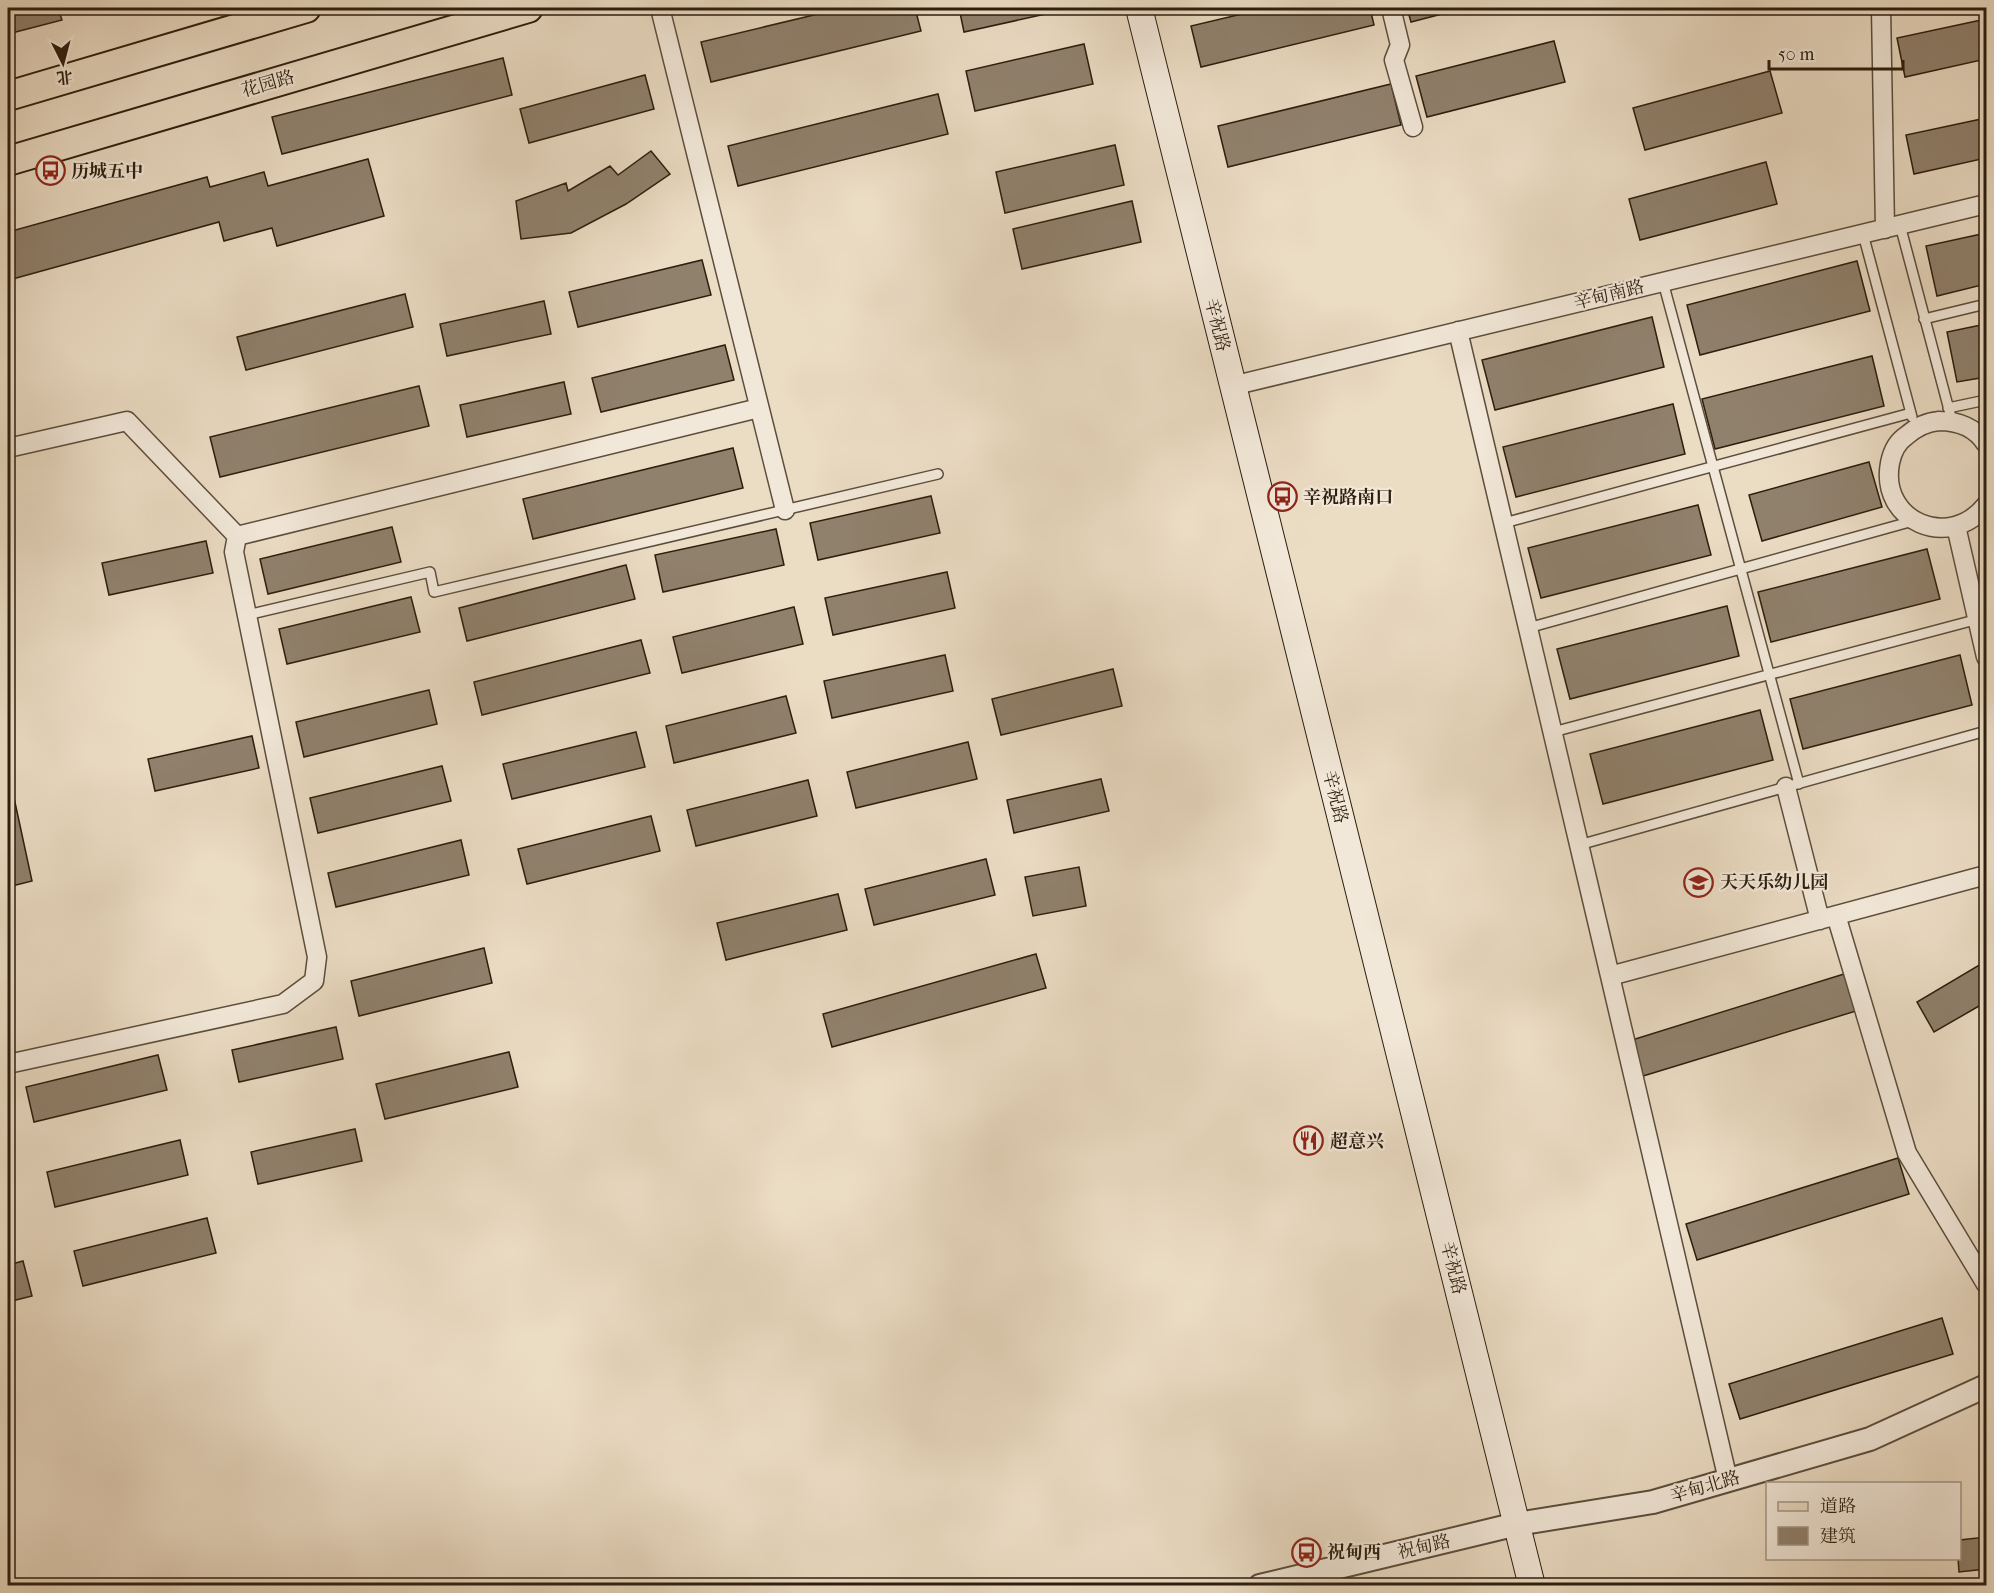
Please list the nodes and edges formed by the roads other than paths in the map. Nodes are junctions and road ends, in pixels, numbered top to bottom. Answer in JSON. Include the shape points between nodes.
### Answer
{"nodes":[{"id":1,"x":306,"y":8,"type":"edge"},
{"id":2,"x":528,"y":8,"type":"edge"},
{"id":3,"x":660,"y":8,"type":"edge"},
{"id":4,"x":1139,"y":8,"type":"edge"},
{"id":5,"x":1392,"y":8,"type":"edge"},
{"id":6,"x":1881,"y":8,"type":"edge"},
{"id":7,"x":8,"y":96,"type":"edge"},
{"id":8,"x":1413,"y":127,"type":"dead end"},
{"id":9,"x":8,"y":161,"type":"edge"},
{"id":10,"x":1986,"y":204,"type":"edge"},
{"id":11,"x":1892,"y":227,"type":"junction"},
{"id":12,"x":1863,"y":234,"type":"junction"},
{"id":13,"x":1663,"y":282,"type":"junction"},
{"id":14,"x":1986,"y":304,"type":"edge"},
{"id":15,"x":1924,"y":319,"type":"junction"},
{"id":16,"x":1458,"y":331,"type":"junction"},
{"id":17,"x":1232,"y":386,"type":"junction"},
{"id":18,"x":1986,"y":400,"type":"edge"},
{"id":19,"x":759,"y":408,"type":"junction"},
{"id":20,"x":1950,"y":415,"type":"junction"},
{"id":21,"x":1913,"y":420,"type":"junction"},
{"id":22,"x":1986,"y":444,"type":"edge"},
{"id":23,"x":8,"y":448,"type":"edge"},
{"id":24,"x":1713,"y":466,"type":"junction"},
{"id":25,"x":938,"y":474,"type":"dead end"},
{"id":26,"x":1986,"y":505,"type":"edge"},
{"id":27,"x":786,"y":510,"type":"junction"},
{"id":28,"x":1914,"y":521,"type":"junction"},
{"id":29,"x":1504,"y":523,"type":"junction"},
{"id":30,"x":1956,"y":526,"type":"junction"},
{"id":31,"x":237,"y":536,"type":"junction"},
{"id":32,"x":247,"y":615,"type":"junction"},
{"id":33,"x":1982,"y":618,"type":"edge"},
{"id":34,"x":1528,"y":628,"type":"junction"},
{"id":35,"x":1986,"y":657,"type":"edge"},
{"id":36,"x":1769,"y":674,"type":"junction"},
{"id":37,"x":1986,"y":731,"type":"edge"},
{"id":38,"x":1553,"y":732,"type":"junction"},
{"id":39,"x":1792,"y":786,"type":"junction"},
{"id":40,"x":1579,"y":845,"type":"junction"},
{"id":41,"x":1986,"y":875,"type":"edge"},
{"id":42,"x":1828,"y":917,"type":"junction"},
{"id":43,"x":1610,"y":976,"type":"junction"},
{"id":44,"x":8,"y":1064,"type":"edge"},
{"id":45,"x":1986,"y":1284,"type":"edge"},
{"id":46,"x":1986,"y":1386,"type":"edge"},
{"id":47,"x":1728,"y":1480,"type":"junction"},
{"id":48,"x":1517,"y":1524,"type":"junction"},
{"id":49,"x":1260,"y":1586,"type":"edge"},
{"id":50,"x":1532,"y":1586,"type":"edge"}],
"edges":[{"from":1,"to":7,"type":"main road"},
{"from":2,"to":9,"type":"main road","name":"花园路"},
{"from":3,"to":19,"type":"street"},
{"from":4,"to":17,"type":"main road","name":"辛祝路"},
{"from":5,"to":8,"type":"street","via":[[1400,45],[1394,60]]},
{"from":6,"to":11,"type":"street"},
{"from":10,"to":11,"type":"street","name":"辛甸南路"},
{"from":11,"to":12,"type":"street","name":"辛甸南路"},
{"from":11,"to":15,"type":"lane"},
{"from":12,"to":13,"type":"street","name":"辛甸南路"},
{"from":12,"to":21,"type":"lane"},
{"from":13,"to":16,"type":"street","name":"辛甸南路"},
{"from":13,"to":24,"type":"lane"},
{"from":14,"to":15,"type":"lane"},
{"from":15,"to":20,"type":"lane"},
{"from":16,"to":17,"type":"street","name":"辛甸南路"},
{"from":16,"to":29,"type":"street"},
{"from":17,"to":48,"type":"main road","name":"辛祝路"},
{"from":18,"to":20,"type":"lane"},
{"from":19,"to":27,"type":"street"},
{"from":19,"to":31,"type":"street"},
{"from":20,"to":21,"type":"street","via":[[1933,422]]},
{"from":20,"to":22,"type":"street"},
{"from":21,"to":24,"type":"lane"},
{"from":21,"to":28,"type":"street","via":[[1891,456],[1888,474],[1895,501]]},
{"from":23,"to":31,"type":"street","via":[[127,421]]},
{"from":24,"to":29,"type":"lane"},
{"from":24,"to":36,"type":"lane"},
{"from":25,"to":27,"type":"lane"},
{"from":26,"to":30,"type":"street","via":[[1965,524]]},
{"from":27,"to":32,"type":"lane","via":[[434,592],[430,572]]},
{"from":28,"to":30,"type":"street","via":[[1932,527]]},
{"from":28,"to":34,"type":"lane"},
{"from":29,"to":34,"type":"street"},
{"from":30,"to":33,"type":"street"},
{"from":31,"to":32,"type":"street","via":[[234,552]]},
{"from":32,"to":44,"type":"street","via":[[318,957],[314,981],[283,1004]]},
{"from":33,"to":35,"type":"street"},
{"from":33,"to":36,"type":"lane"},
{"from":34,"to":38,"type":"street"},
{"from":36,"to":38,"type":"lane"},
{"from":36,"to":39,"type":"lane"},
{"from":37,"to":39,"type":"lane"},
{"from":38,"to":40,"type":"street"},
{"from":39,"to":40,"type":"lane"},
{"from":39,"to":42,"type":"street"},
{"from":40,"to":43,"type":"street"},
{"from":41,"to":42,"type":"street"},
{"from":42,"to":43,"type":"street"},
{"from":42,"to":45,"type":"street","via":[[1906,1153]]},
{"from":43,"to":47,"type":"street"},
{"from":46,"to":47,"type":"street","name":"辛甸北路","via":[[1870,1439]]},
{"from":47,"to":48,"type":"street","name":"辛甸北路","via":[[1653,1502]]},
{"from":48,"to":49,"type":"street","name":"祝甸路"},
{"from":48,"to":50,"type":"main road","name":"辛祝路"}]}
